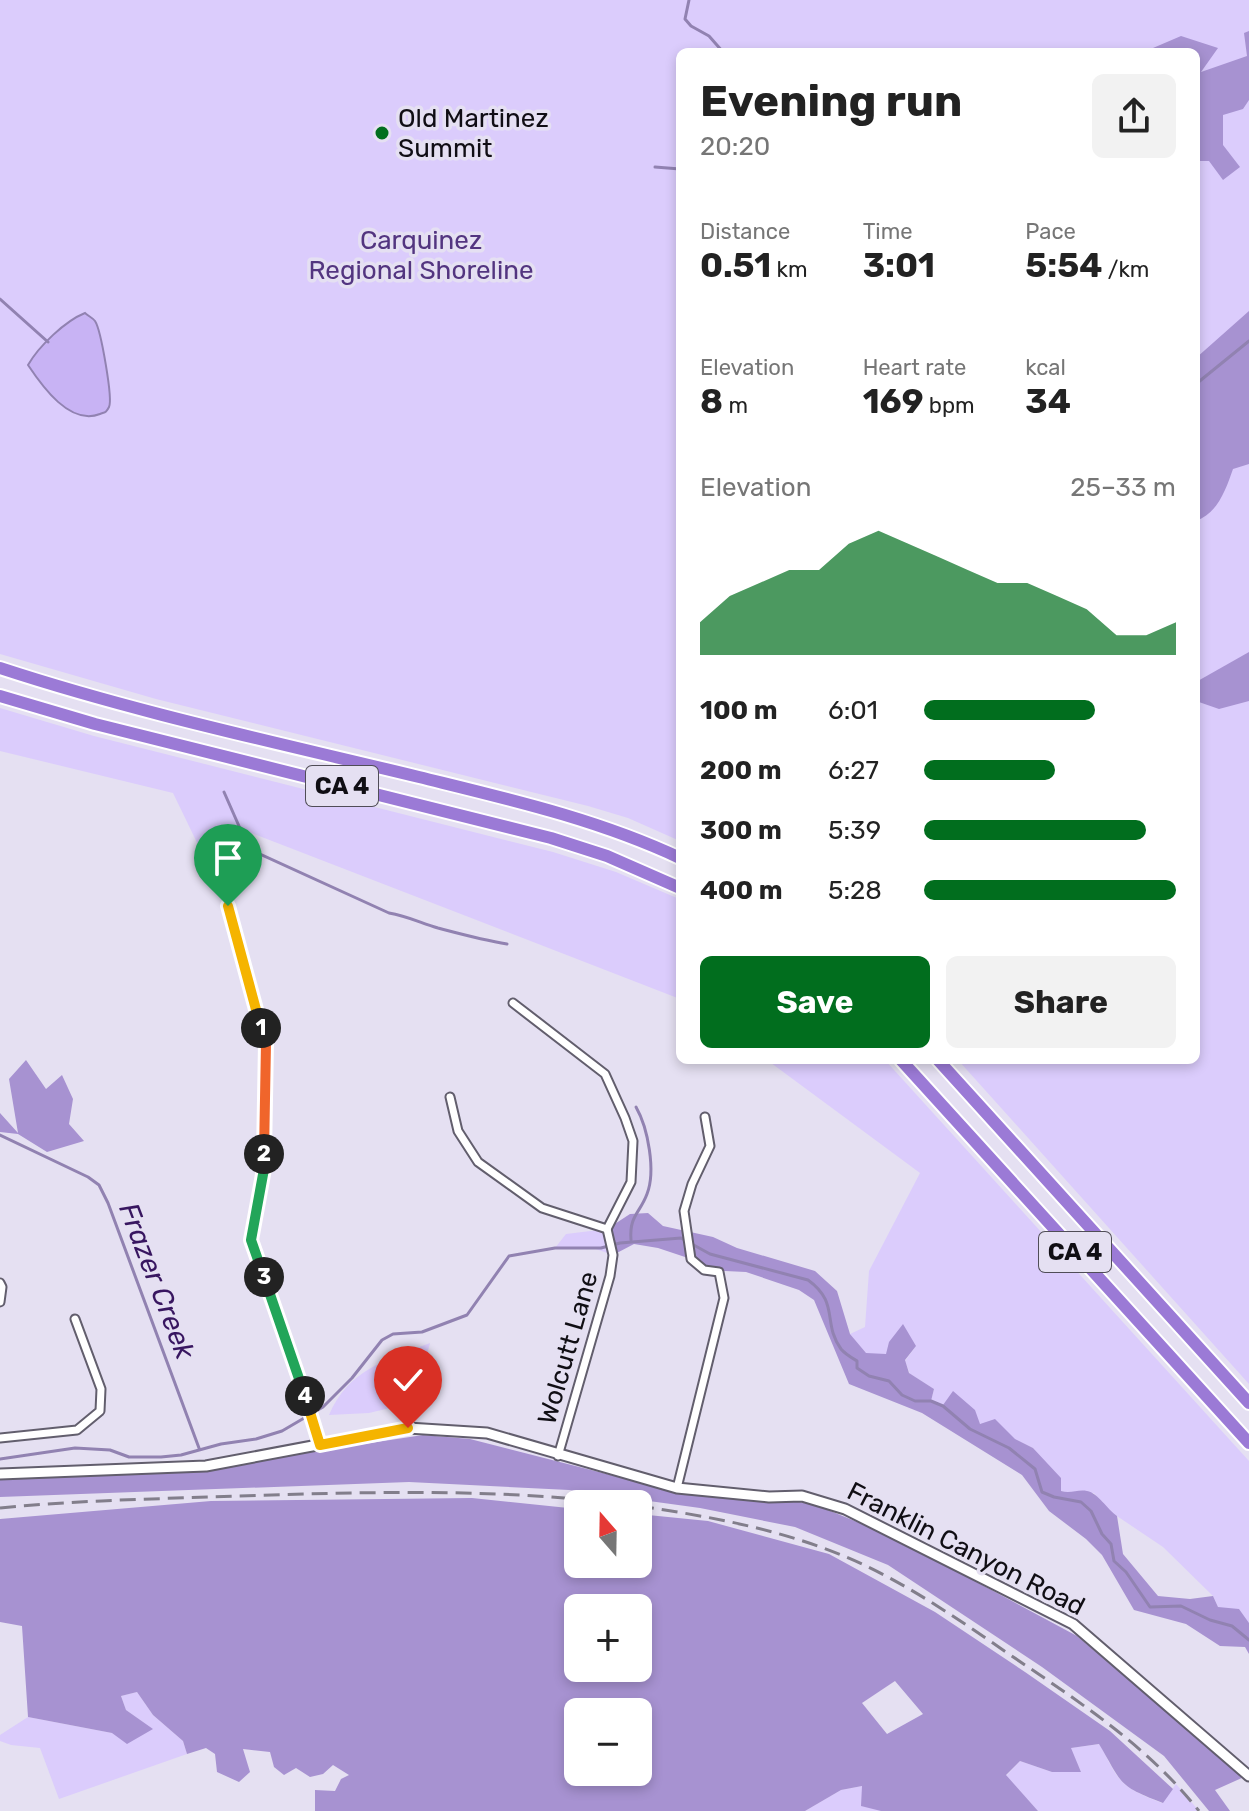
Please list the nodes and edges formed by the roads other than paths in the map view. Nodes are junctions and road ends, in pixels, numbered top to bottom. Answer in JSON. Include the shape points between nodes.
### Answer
{"nodes":[{"id":1,"x":0,"y":668,"type":"edge"},
{"id":2,"x":0,"y":696,"type":"edge"},
{"id":3,"x":676,"y":856,"type":"edge"},
{"id":4,"x":676,"y":886,"type":"edge"},
{"id":5,"x":228,"y":906,"type":"dead end"},
{"id":6,"x":513,"y":1003,"type":"dead end"},
{"id":7,"x":905,"y":1064,"type":"edge"},
{"id":8,"x":942,"y":1064,"type":"edge"},
{"id":9,"x":450,"y":1097,"type":"dead end"},
{"id":10,"x":705,"y":1117,"type":"dead end"},
{"id":11,"x":607,"y":1229,"type":"junction"},
{"id":12,"x":0,"y":1283,"type":"edge"},
{"id":13,"x":0,"y":1302,"type":"edge"},
{"id":14,"x":75,"y":1319,"type":"dead end"},
{"id":15,"x":1249,"y":1403,"type":"edge"},
{"id":16,"x":0,"y":1438,"type":"edge"},
{"id":17,"x":1249,"y":1443,"type":"edge"},
{"id":18,"x":320,"y":1445,"type":"junction"},
{"id":19,"x":558,"y":1456,"type":"junction"},
{"id":20,"x":0,"y":1474,"type":"edge"},
{"id":21,"x":677,"y":1488,"type":"junction"},
{"id":22,"x":1249,"y":1776,"type":"edge"}],
"edges":[{"from":1,"to":3,"type":"highway","number":"CA 4","via":[[136,708],[561,813]]},
{"from":2,"to":4,"type":"highway","number":"CA 4","via":[[108,728],[551,838]]},
{"from":5,"to":18,"type":"street","via":[[266,1043],[264,1169],[251,1240]]},
{"from":6,"to":11,"type":"street","via":[[605,1074],[625,1118],[633,1141],[631,1182]]},
{"from":7,"to":17,"type":"highway","number":"CA 4"},
{"from":8,"to":15,"type":"highway","number":"CA 4"},
{"from":9,"to":11,"type":"street","via":[[458,1131],[478,1162],[542,1208]]},
{"from":10,"to":21,"type":"street","via":[[710,1146],[684,1211],[691,1259],[704,1270],[719,1272],[724,1298]]},
{"from":11,"to":19,"type":"street","name":"Wolcutt Lane","via":[[613,1255],[610,1276]]},
{"from":12,"to":13,"type":"street"},
{"from":14,"to":16,"type":"street","via":[[101,1389],[100,1411],[77,1430]]},
{"from":18,"to":19,"type":"street","name":"Franklin Canyon Road","via":[[408,1428],[487,1433]]},
{"from":18,"to":20,"type":"street","name":"Franklin Canyon Road","via":[[206,1466]]},
{"from":19,"to":21,"type":"street","name":"Franklin Canyon Road"},
{"from":21,"to":22,"type":"street","name":"Franklin Canyon Road","via":[[802,1496],[845,1509],[918,1545],[1073,1624]]}]}
